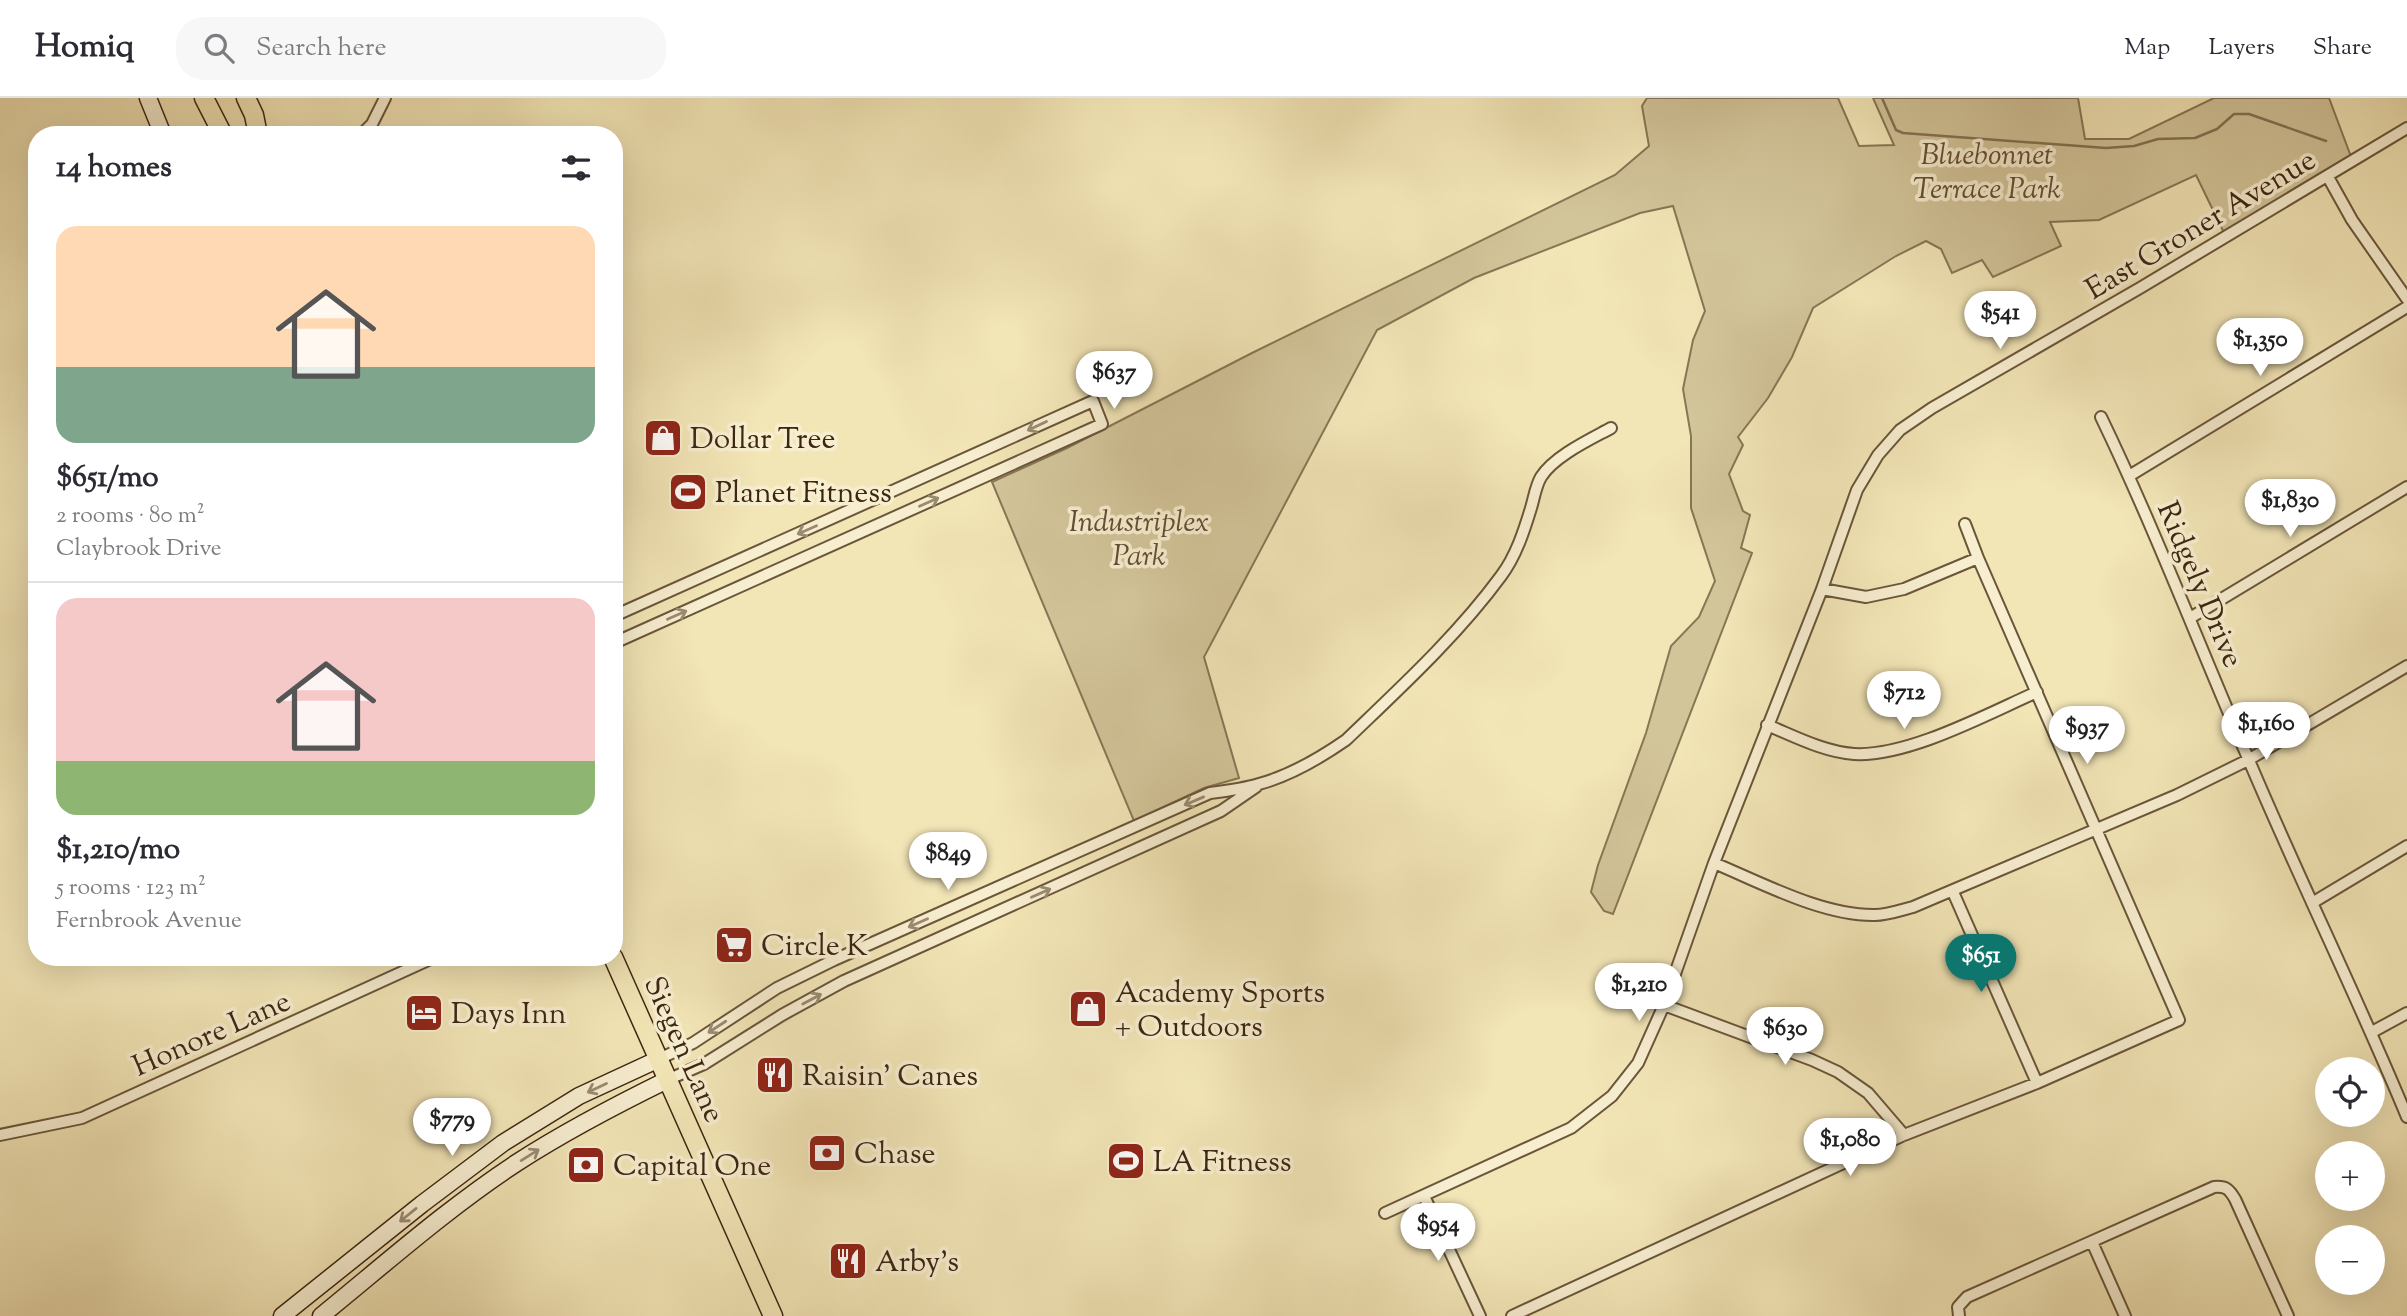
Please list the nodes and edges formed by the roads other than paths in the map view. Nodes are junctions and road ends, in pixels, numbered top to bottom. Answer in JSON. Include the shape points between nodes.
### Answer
{"nodes":[{"id":1,"x":148,"y":98,"type":"edge"},
{"id":2,"x":204,"y":98,"type":"edge"},
{"id":3,"x":246,"y":98,"type":"edge"},
{"id":4,"x":385,"y":98,"type":"edge"},
{"id":5,"x":159,"y":126,"type":"edge"},
{"id":6,"x":218,"y":126,"type":"edge"},
{"id":7,"x":256,"y":126,"type":"edge"},
{"id":8,"x":370,"y":126,"type":"edge"},
{"id":9,"x":2407,"y":128,"type":"edge"},
{"id":10,"x":2328,"y":177,"type":"junction"},
{"id":11,"x":2407,"y":299,"type":"edge"},
{"id":12,"x":2407,"y":307,"type":"edge"},
{"id":13,"x":2101,"y":417,"type":"dead end"},
{"id":14,"x":1611,"y":428,"type":"dead end"},
{"id":15,"x":2129,"y":476,"type":"junction"},
{"id":16,"x":2407,"y":487,"type":"edge"},
{"id":17,"x":1965,"y":524,"type":"dead end"},
{"id":18,"x":1978,"y":558,"type":"junction"},
{"id":19,"x":1822,"y":589,"type":"junction"},
{"id":20,"x":623,"y":612,"type":"edge"},
{"id":21,"x":2190,"y":618,"type":"junction"},
{"id":22,"x":623,"y":639,"type":"edge"},
{"id":23,"x":2407,"y":666,"type":"edge"},
{"id":24,"x":2037,"y":692,"type":"junction"},
{"id":25,"x":1767,"y":725,"type":"junction"},
{"id":26,"x":2248,"y":760,"type":"junction"},
{"id":27,"x":1259,"y":784,"type":"junction"},
{"id":28,"x":2097,"y":829,"type":"junction"},
{"id":29,"x":2407,"y":846,"type":"edge"},
{"id":30,"x":1714,"y":863,"type":"junction"},
{"id":31,"x":1953,"y":892,"type":"junction"},
{"id":32,"x":2312,"y":903,"type":"junction"},
{"id":33,"x":416,"y":966,"type":"edge"},
{"id":34,"x":618,"y":966,"type":"edge"},
{"id":35,"x":1664,"y":1005,"type":"junction"},
{"id":36,"x":2407,"y":1013,"type":"edge"},
{"id":37,"x":2372,"y":1032,"type":"junction"},
{"id":38,"x":659,"y":1059,"type":"junction"},
{"id":39,"x":667,"y":1080,"type":"junction"},
{"id":40,"x":2037,"y":1083,"type":"junction"},
{"id":41,"x":2407,"y":1117,"type":"edge"},
{"id":42,"x":0,"y":1135,"type":"edge"},
{"id":43,"x":1904,"y":1135,"type":"junction"},
{"id":44,"x":1424,"y":1196,"type":"junction"},
{"id":45,"x":1385,"y":1213,"type":"dead end"},
{"id":46,"x":2092,"y":1242,"type":"junction"},
{"id":47,"x":1958,"y":1311,"type":"edge"},
{"id":48,"x":282,"y":1316,"type":"edge"},
{"id":49,"x":321,"y":1316,"type":"edge"},
{"id":50,"x":773,"y":1316,"type":"edge"},
{"id":51,"x":1480,"y":1316,"type":"edge"},
{"id":52,"x":1512,"y":1316,"type":"edge"},
{"id":53,"x":2125,"y":1316,"type":"edge"},
{"id":54,"x":2288,"y":1316,"type":"edge"}],
"edges":[{"from":1,"to":5,"type":"street"},
{"from":2,"to":6,"type":"main road"},
{"from":3,"to":7,"type":"main road"},
{"from":4,"to":8,"type":"street"},
{"from":9,"to":10,"type":"street","name":"East Groner Avenue"},
{"from":10,"to":11,"type":"street"},
{"from":10,"to":19,"type":"street","name":"East Groner Avenue","via":[[1900,430],[1857,490]]},
{"from":12,"to":15,"type":"street"},
{"from":13,"to":15,"type":"street","name":"Ridgely Drive"},
{"from":14,"to":27,"type":"street","via":[[1553,464],[1541,477],[1517,547],[1502,575],[1378,709],[1332,750]]},
{"from":15,"to":21,"type":"street","name":"Ridgely Drive"},
{"from":16,"to":21,"type":"street"},
{"from":17,"to":18,"type":"street"},
{"from":18,"to":19,"type":"street","via":[[1904,589],[1866,597]]},
{"from":18,"to":24,"type":"street"},
{"from":19,"to":25,"type":"street","name":"East Groner Avenue"},
{"from":22,"to":20,"type":"street","one_way":true,"via":[[1102,424],[1093,401]]},
{"from":21,"to":26,"type":"street","name":"Ridgely Drive"},
{"from":23,"to":26,"type":"street"},
{"from":24,"to":25,"type":"street","via":[[1891,752],[1853,754]]},
{"from":24,"to":28,"type":"street"},
{"from":25,"to":30,"type":"street","name":"East Groner Avenue"},
{"from":26,"to":28,"type":"street"},
{"from":26,"to":32,"type":"street","name":"Ridgely Drive"},
{"from":27,"to":38,"type":"street","one_way":true,"via":[[1210,793],[834,960],[777,988],[693,1043]]},
{"from":39,"to":27,"type":"street","one_way":true,"via":[[704,1064],[844,981],[1221,811]]},
{"from":28,"to":31,"type":"street"},
{"from":28,"to":40,"type":"street","via":[[2179,1020]]},
{"from":29,"to":32,"type":"street"},
{"from":30,"to":31,"type":"street","via":[[1838,911],[1876,915],[1913,908]]},
{"from":30,"to":35,"type":"street","name":"East Groner Avenue"},
{"from":31,"to":40,"type":"street"},
{"from":32,"to":37,"type":"street","name":"Ridgely Drive"},
{"from":33,"to":42,"type":"street","name":"Honore Lane","via":[[82,1118]]},
{"from":34,"to":38,"type":"main road","name":"Siegen Lane"},
{"from":35,"to":43,"type":"street","via":[[1838,1072],[1868,1093]]},
{"from":35,"to":44,"type":"street","name":"East Groner Avenue","via":[[1637,1063],[1612,1096],[1571,1128]]},
{"from":36,"to":37,"type":"street"},
{"from":37,"to":41,"type":"street","name":"Ridgely Drive"},
{"from":38,"to":39,"type":"main road","name":"Siegen Lane"},
{"from":38,"to":48,"type":"street","one_way":true,"via":[[579,1096],[503,1143]]},
{"from":49,"to":39,"type":"street","one_way":true,"via":[[516,1163],[590,1118]]},
{"from":39,"to":50,"type":"main road","name":"Siegen Lane"},
{"from":40,"to":43,"type":"street"},
{"from":43,"to":52,"type":"street"},
{"from":44,"to":45,"type":"street","name":"East Groner Avenue"},
{"from":44,"to":51,"type":"street"},
{"from":46,"to":47,"type":"street","via":[[1967,1297]]},
{"from":46,"to":53,"type":"street"},
{"from":46,"to":54,"type":"street","via":[[2223,1186],[2235,1199]]}]}
